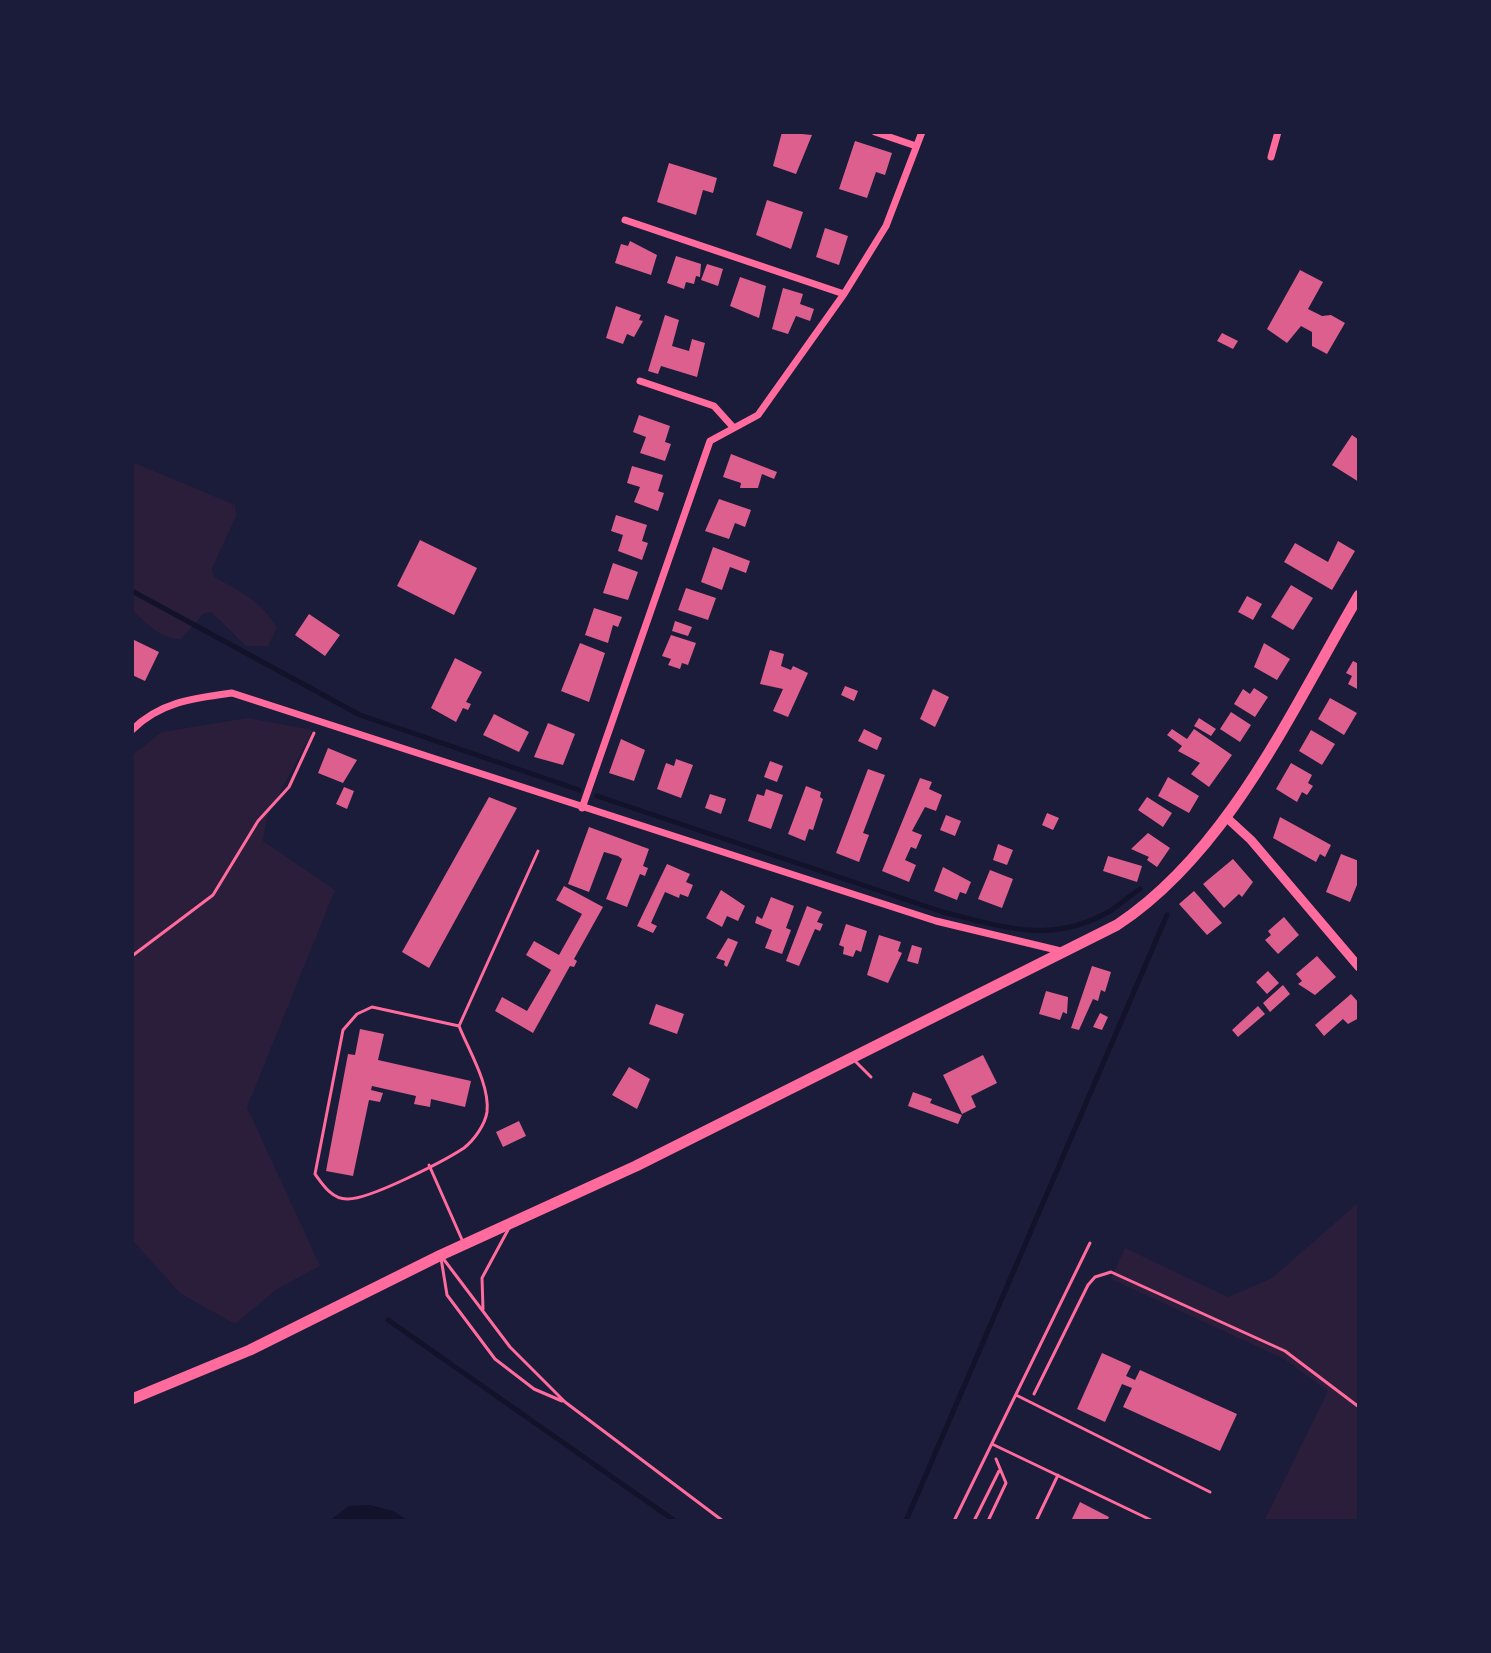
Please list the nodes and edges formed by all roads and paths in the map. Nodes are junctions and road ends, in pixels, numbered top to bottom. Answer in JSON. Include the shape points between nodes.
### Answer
{"nodes":[{"id":1,"x":875,"y":132,"type":"edge"},
{"id":2,"x":922,"y":132,"type":"edge"},
{"id":3,"x":1278,"y":132,"type":"edge"},
{"id":4,"x":916,"y":146,"type":"junction"},
{"id":5,"x":1271,"y":157,"type":"dead end"},
{"id":6,"x":625,"y":220,"type":"dead end"},
{"id":7,"x":844,"y":294,"type":"junction"},
{"id":8,"x":640,"y":381,"type":"dead end"},
{"id":9,"x":732,"y":426,"type":"junction"},
{"id":10,"x":1359,"y":595,"type":"edge"},
{"id":11,"x":318,"y":722,"type":"junction"},
{"id":12,"x":132,"y":730,"type":"edge"},
{"id":13,"x":582,"y":808,"type":"junction"},
{"id":14,"x":1226,"y":817,"type":"junction"},
{"id":15,"x":538,"y":851,"type":"dead end"},
{"id":16,"x":1067,"y":952,"type":"junction"},
{"id":17,"x":132,"y":956,"type":"edge"},
{"id":18,"x":1359,"y":967,"type":"edge"},
{"id":19,"x":459,"y":1026,"type":"junction"},
{"id":20,"x":852,"y":1056,"type":"junction"},
{"id":21,"x":871,"y":1077,"type":"dead end"},
{"id":22,"x":429,"y":1165,"type":"junction"},
{"id":23,"x":512,"y":1224,"type":"junction"},
{"id":24,"x":1090,"y":1243,"type":"dead end"},
{"id":25,"x":464,"y":1245,"type":"junction"},
{"id":26,"x":441,"y":1255,"type":"junction"},
{"id":27,"x":483,"y":1309,"type":"junction"},
{"id":28,"x":1016,"y":1395,"type":"junction"},
{"id":29,"x":132,"y":1399,"type":"edge"},
{"id":30,"x":1031,"y":1401,"type":"junction"},
{"id":31,"x":565,"y":1402,"type":"junction"},
{"id":32,"x":1359,"y":1407,"type":"edge"},
{"id":33,"x":992,"y":1444,"type":"junction"},
{"id":34,"x":1058,"y":1475,"type":"junction"},
{"id":35,"x":1210,"y":1492,"type":"dead end"},
{"id":36,"x":723,"y":1521,"type":"edge"},
{"id":37,"x":954,"y":1521,"type":"edge"},
{"id":38,"x":974,"y":1521,"type":"edge"},
{"id":39,"x":988,"y":1521,"type":"edge"},
{"id":40,"x":1036,"y":1521,"type":"edge"},
{"id":41,"x":1153,"y":1521,"type":"edge"}],
"edges":[{"from":1,"to":4,"type":"street"},
{"from":2,"to":4,"type":"street"},
{"from":3,"to":5,"type":"street"},
{"from":4,"to":7,"type":"street","via":[[886,226]]},
{"from":6,"to":7,"type":"street"},
{"from":7,"to":9,"type":"street","via":[[758,415]]},
{"from":8,"to":9,"type":"street","via":[[714,406]]},
{"from":9,"to":13,"type":"street","via":[[710,441]]},
{"from":10,"to":14,"type":"main road"},
{"from":11,"to":12,"type":"street","via":[[232,693],[187,698],[147,715]]},
{"from":11,"to":13,"type":"street"},
{"from":11,"to":17,"type":"path","via":[[289,787],[258,821],[213,895]]},
{"from":13,"to":16,"type":"street","via":[[936,921]]},
{"from":14,"to":16,"type":"main road","via":[[1191,863],[1152,900]]},
{"from":14,"to":18,"type":"street"},
{"from":15,"to":19,"type":"lane"},
{"from":16,"to":20,"type":"main road"},
{"from":19,"to":22,"type":"lane","via":[[484,1089],[487,1112],[466,1147]]},
{"from":19,"to":22,"type":"lane","via":[[372,1007],[357,1014],[343,1030],[315,1174],[344,1200],[366,1197]]},
{"from":20,"to":21,"type":"lane"},
{"from":20,"to":23,"type":"main road"},
{"from":22,"to":25,"type":"lane"},
{"from":23,"to":25,"type":"main road"},
{"from":23,"to":27,"type":"lane","via":[[482,1278]]},
{"from":24,"to":28,"type":"lane"},
{"from":25,"to":26,"type":"main road"},
{"from":26,"to":27,"type":"lane"},
{"from":26,"to":29,"type":"main road","via":[[250,1350]]},
{"from":26,"to":31,"type":"lane","via":[[447,1295],[495,1359],[534,1389]]},
{"from":27,"to":31,"type":"lane","via":[[510,1347]]},
{"from":28,"to":30,"type":"lane"},
{"from":28,"to":33,"type":"lane"},
{"from":30,"to":32,"type":"path","via":[[1088,1285],[1111,1272],[1285,1351]]},
{"from":30,"to":35,"type":"lane"},
{"from":31,"to":36,"type":"lane"},
{"from":33,"to":34,"type":"lane"},
{"from":33,"to":37,"type":"lane"},
{"from":34,"to":40,"type":"lane"},
{"from":34,"to":41,"type":"lane"},
{"from":38,"to":39,"type":"path","via":[[999,1471],[1006,1483]]}]}
